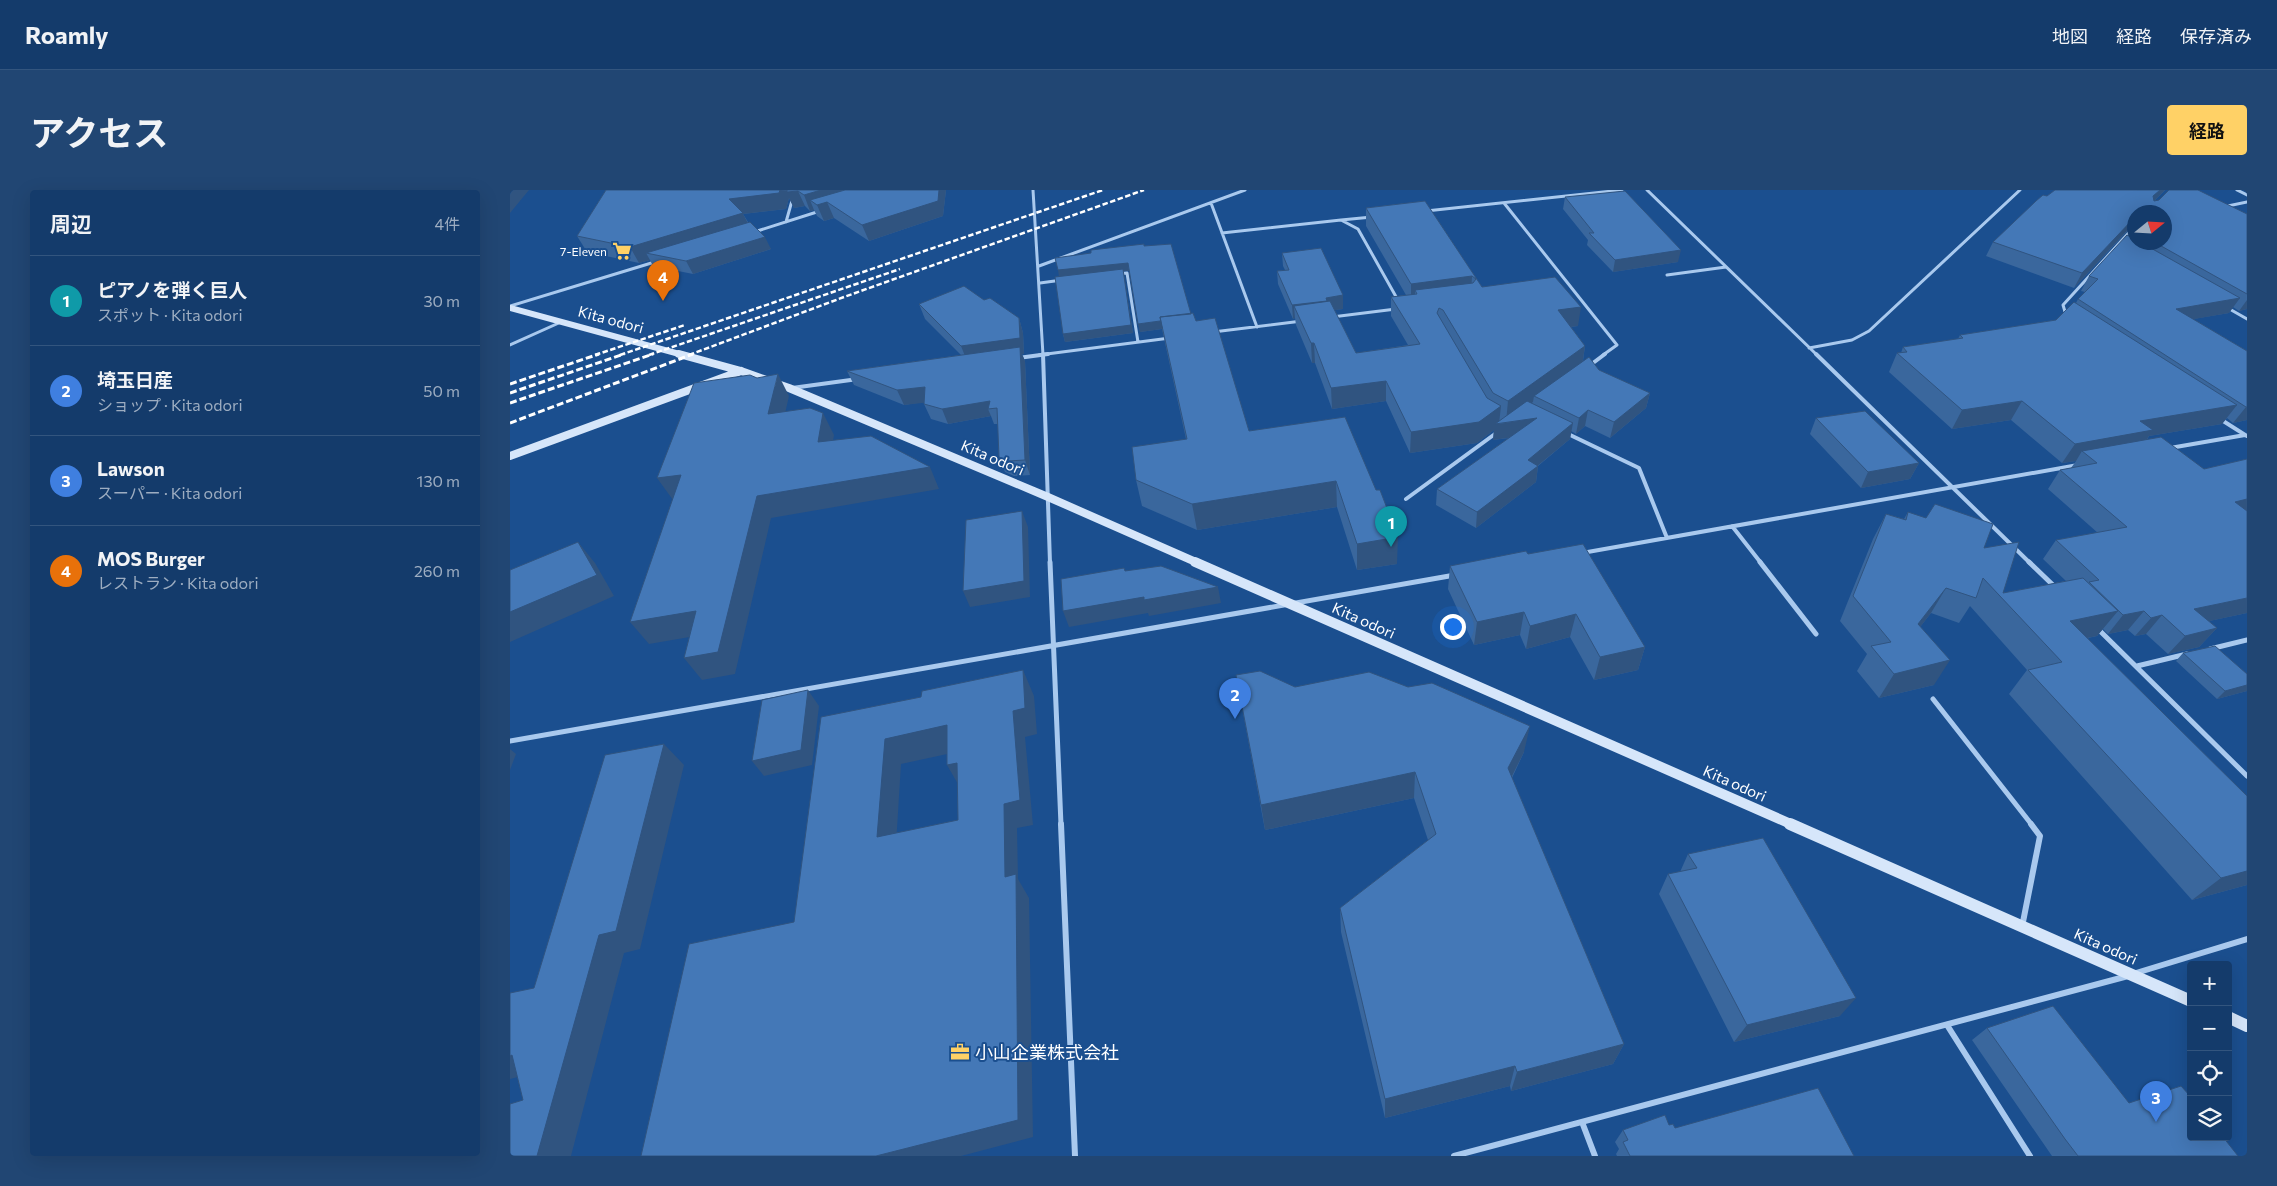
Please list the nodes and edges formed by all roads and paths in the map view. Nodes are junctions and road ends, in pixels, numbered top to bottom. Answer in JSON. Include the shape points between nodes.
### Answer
{"nodes":[{"id":1,"x":795,"y":190,"type":"edge"},
{"id":2,"x":1033,"y":190,"type":"edge"},
{"id":3,"x":1246,"y":190,"type":"edge"},
{"id":4,"x":1622,"y":190,"type":"edge"},
{"id":5,"x":1647,"y":190,"type":"edge"},
{"id":6,"x":2020,"y":190,"type":"edge"},
{"id":7,"x":2237,"y":190,"type":"edge"},
{"id":8,"x":2247,"y":195,"type":"edge"},
{"id":9,"x":1211,"y":202,"type":"junction"},
{"id":10,"x":2247,"y":202,"type":"edge"},
{"id":11,"x":1504,"y":203,"type":"junction"},
{"id":12,"x":2216,"y":208,"type":"joint"},
{"id":13,"x":824,"y":210,"type":"edge"},
{"id":14,"x":1418,"y":212,"type":"edge"},
{"id":15,"x":2224,"y":212,"type":"edge"},
{"id":16,"x":1379,"y":216,"type":"edge"},
{"id":17,"x":1340,"y":220,"type":"junction"},
{"id":18,"x":786,"y":222,"type":"junction"},
{"id":19,"x":749,"y":233,"type":"edge"},
{"id":20,"x":1222,"y":233,"type":"junction"},
{"id":21,"x":2127,"y":234,"type":"edge"},
{"id":22,"x":2117,"y":245,"type":"junction"},
{"id":23,"x":2125,"y":250,"type":"edge"},
{"id":24,"x":665,"y":259,"type":"edge"},
{"id":25,"x":1039,"y":266,"type":"junction"},
{"id":26,"x":1726,"y":267,"type":"junction"},
{"id":27,"x":1108,"y":275,"type":"edge"},
{"id":28,"x":1667,"y":275,"type":"dead end"},
{"id":29,"x":1069,"y":279,"type":"edge"},
{"id":30,"x":1040,"y":283,"type":"junction"},
{"id":31,"x":2221,"y":304,"type":"edge"},
{"id":32,"x":510,"y":307,"type":"edge"},
{"id":33,"x":1325,"y":318,"type":"edge"},
{"id":34,"x":2067,"y":318,"type":"edge"},
{"id":35,"x":2247,"y":319,"type":"edge"},
{"id":36,"x":1305,"y":320,"type":"edge"},
{"id":37,"x":561,"y":322,"type":"junction"},
{"id":38,"x":1257,"y":327,"type":"junction"},
{"id":39,"x":1207,"y":333,"type":"edge"},
{"id":40,"x":1178,"y":337,"type":"edge"},
{"id":41,"x":1138,"y":342,"type":"junction"},
{"id":42,"x":510,"y":345,"type":"edge"},
{"id":43,"x":1809,"y":348,"type":"junction"},
{"id":44,"x":1043,"y":355,"type":"junction"},
{"id":45,"x":1014,"y":359,"type":"edge"},
{"id":46,"x":1586,"y":368,"type":"edge"},
{"id":47,"x":741,"y":371,"type":"junction"},
{"id":48,"x":867,"y":378,"type":"edge"},
{"id":49,"x":789,"y":388,"type":"junction"},
{"id":50,"x":2213,"y":414,"type":"edge"},
{"id":51,"x":1506,"y":426,"type":"edge"},
{"id":52,"x":1560,"y":430,"type":"edge"},
{"id":53,"x":2246,"y":436,"type":"edge"},
{"id":54,"x":2167,"y":449,"type":"edge"},
{"id":55,"x":510,"y":456,"type":"edge"},
{"id":56,"x":2088,"y":463,"type":"edge"},
{"id":57,"x":1950,"y":487,"type":"junction"},
{"id":58,"x":1048,"y":497,"type":"junction"},
{"id":59,"x":1406,"y":499,"type":"dead end"},
{"id":60,"x":1732,"y":526,"type":"junction"},
{"id":61,"x":1667,"y":538,"type":"junction"},
{"id":62,"x":1580,"y":553,"type":"edge"},
{"id":63,"x":1463,"y":574,"type":"edge"},
{"id":64,"x":2062,"y":595,"type":"edge"},
{"id":65,"x":1288,"y":604,"type":"junction"},
{"id":66,"x":2090,"y":622,"type":"edge"},
{"id":67,"x":1816,"y":634,"type":"dead end"},
{"id":68,"x":2247,"y":640,"type":"edge"},
{"id":69,"x":1053,"y":646,"type":"junction"},
{"id":70,"x":2201,"y":651,"type":"edge"},
{"id":71,"x":2192,"y":653,"type":"edge"},
{"id":72,"x":2137,"y":666,"type":"junction"},
{"id":73,"x":1933,"y":699,"type":"dead end"},
{"id":74,"x":510,"y":741,"type":"edge"},
{"id":75,"x":2247,"y":776,"type":"edge"},
{"id":76,"x":2022,"y":927,"type":"junction"},
{"id":77,"x":2247,"y":939,"type":"edge"},
{"id":78,"x":2131,"y":975,"type":"junction"},
{"id":79,"x":2187,"y":999,"type":"edge"},
{"id":80,"x":2232,"y":1019,"type":"edge"},
{"id":81,"x":1947,"y":1025,"type":"junction"},
{"id":82,"x":2247,"y":1026,"type":"edge"},
{"id":83,"x":1582,"y":1122,"type":"junction"},
{"id":84,"x":1075,"y":1156,"type":"edge"},
{"id":85,"x":1454,"y":1156,"type":"edge"},
{"id":86,"x":1596,"y":1156,"type":"edge"},
{"id":87,"x":2030,"y":1156,"type":"edge"}],
"edges":[{"from":1,"to":18,"type":"street"},
{"from":2,"to":25,"type":"street"},
{"from":3,"to":9,"type":"street"},
{"from":4,"to":11,"type":"street"},
{"from":5,"to":26,"type":"street"},
{"from":6,"to":43,"type":"street","via":[[1869,331],[1852,340]]},
{"from":7,"to":8,"type":"street"},
{"from":9,"to":20,"type":"street"},
{"from":9,"to":25,"type":"street"},
{"from":10,"to":12,"type":"street"},
{"from":11,"to":14,"type":"street"},
{"from":11,"to":46,"type":"street","via":[[1617,345]]},
{"from":12,"to":15,"type":"street"},
{"from":13,"to":18,"type":"street"},
{"from":16,"to":17,"type":"street"},
{"from":17,"to":20,"type":"street"},
{"from":17,"to":33,"type":"street","via":[[1358,230],[1402,308]]},
{"from":18,"to":19,"type":"street"},
{"from":20,"to":38,"type":"street"},
{"from":21,"to":22,"type":"street"},
{"from":22,"to":23,"type":"street"},
{"from":22,"to":34,"type":"street","via":[[2063,306]]},
{"from":24,"to":32,"type":"street"},
{"from":25,"to":30,"type":"street"},
{"from":26,"to":28,"type":"street"},
{"from":26,"to":43,"type":"street"},
{"from":27,"to":41,"type":"street","via":[[1128,273]]},
{"from":29,"to":30,"type":"street"},
{"from":30,"to":44,"type":"street"},
{"from":31,"to":35,"type":"street"},
{"from":32,"to":37,"type":"street","name":"Kita odori"},
{"from":36,"to":38,"type":"street"},
{"from":37,"to":42,"type":"street"},
{"from":37,"to":47,"type":"street","name":"Kita odori"},
{"from":38,"to":39,"type":"street"},
{"from":40,"to":41,"type":"street"},
{"from":41,"to":44,"type":"street"},
{"from":43,"to":57,"type":"street"},
{"from":44,"to":45,"type":"street"},
{"from":44,"to":58,"type":"street"},
{"from":47,"to":49,"type":"street","name":"Kita odori"},
{"from":47,"to":55,"type":"street"},
{"from":48,"to":49,"type":"street"},
{"from":49,"to":58,"type":"street","name":"Kita odori"},
{"from":50,"to":53,"type":"street"},
{"from":51,"to":59,"type":"street"},
{"from":52,"to":61,"type":"street","via":[[1639,468]]},
{"from":53,"to":54,"type":"street"},
{"from":56,"to":57,"type":"street"},
{"from":57,"to":60,"type":"street"},
{"from":57,"to":64,"type":"street"},
{"from":58,"to":65,"type":"street","name":"Kita odori"},
{"from":58,"to":69,"type":"street"},
{"from":60,"to":61,"type":"street"},
{"from":60,"to":67,"type":"street"},
{"from":61,"to":62,"type":"street"},
{"from":63,"to":65,"type":"street"},
{"from":65,"to":69,"type":"street"},
{"from":65,"to":76,"type":"street","name":"Kita odori"},
{"from":66,"to":72,"type":"street"},
{"from":68,"to":70,"type":"street"},
{"from":69,"to":74,"type":"street"},
{"from":69,"to":84,"type":"street"},
{"from":71,"to":72,"type":"street"},
{"from":72,"to":75,"type":"street"},
{"from":73,"to":76,"type":"street","via":[[2040,836]]},
{"from":76,"to":78,"type":"street","name":"Kita odori"},
{"from":77,"to":78,"type":"street"},
{"from":78,"to":79,"type":"street","name":"Kita odori"},
{"from":78,"to":81,"type":"street"},
{"from":80,"to":82,"type":"street"},
{"from":81,"to":83,"type":"street"},
{"from":81,"to":87,"type":"street"},
{"from":83,"to":85,"type":"street"},
{"from":83,"to":86,"type":"street"}]}
